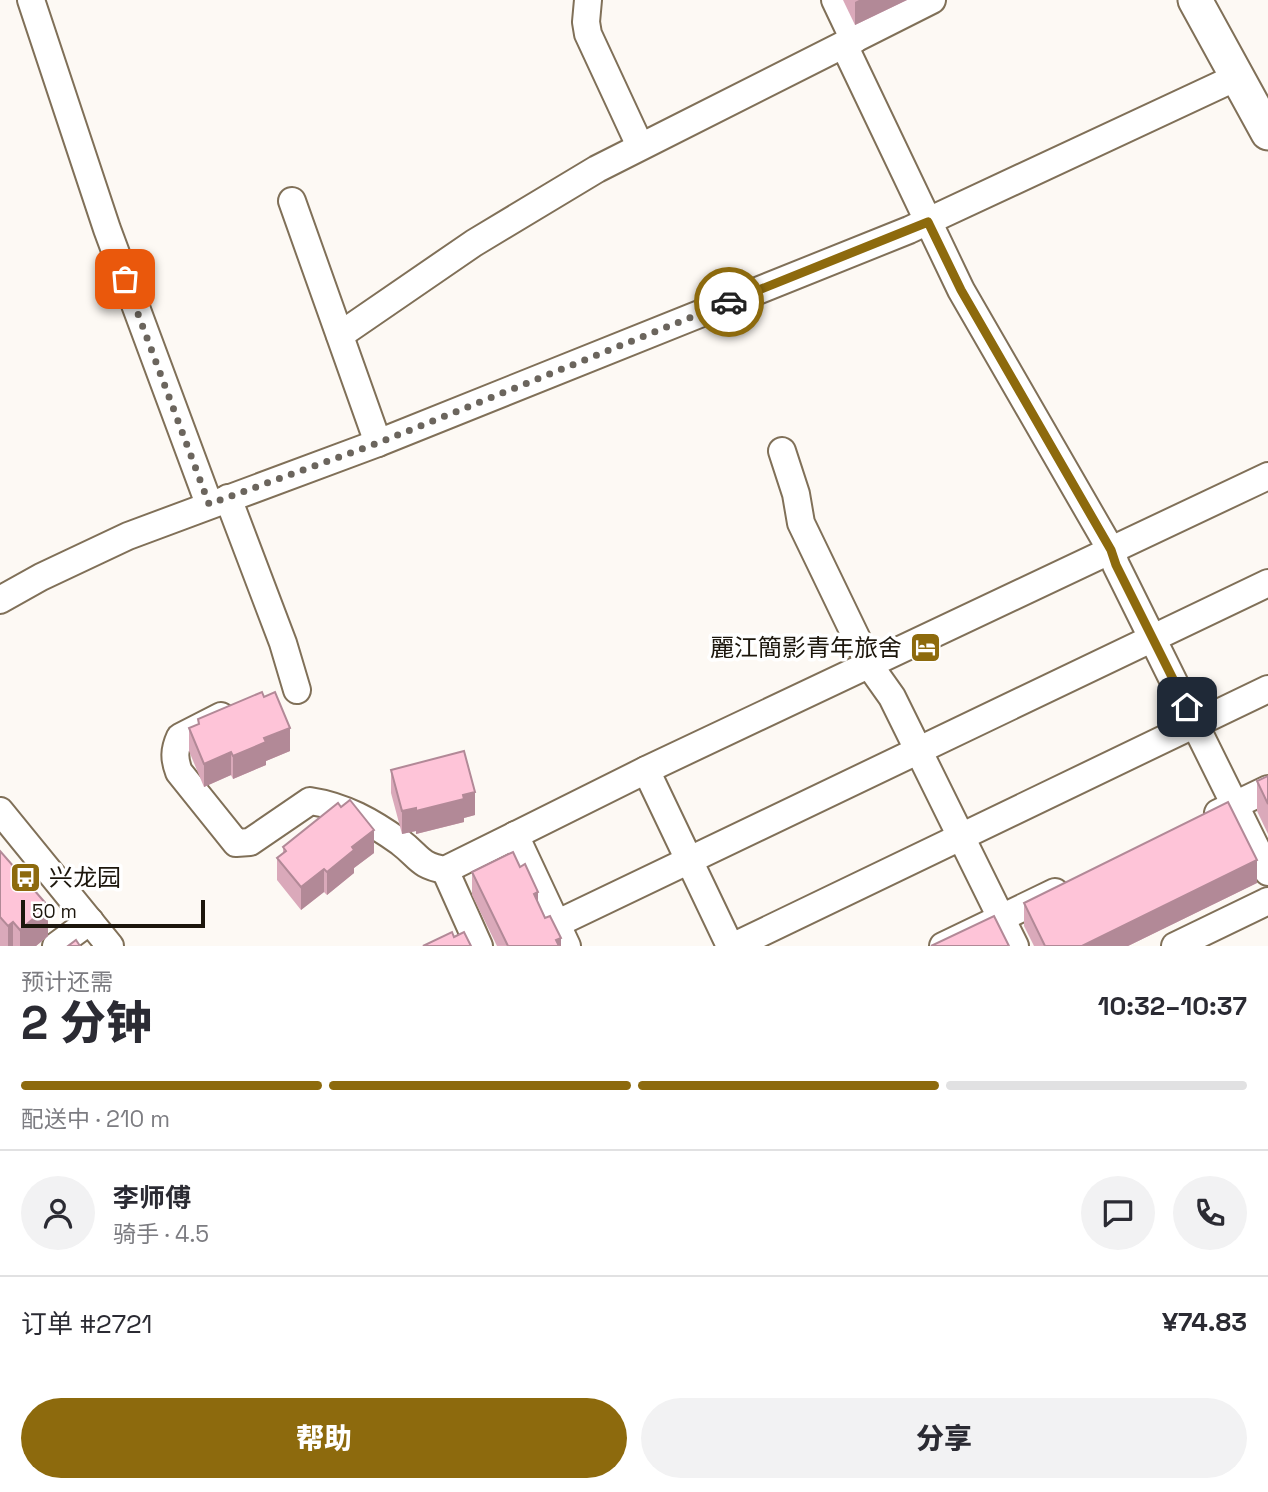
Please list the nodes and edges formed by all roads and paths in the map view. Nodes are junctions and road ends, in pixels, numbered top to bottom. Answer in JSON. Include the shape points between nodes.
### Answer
{"nodes":[{"id":1,"x":31,"y":0,"type":"edge"},
{"id":2,"x":589,"y":0,"type":"edge"},
{"id":3,"x":835,"y":0,"type":"edge"},
{"id":4,"x":932,"y":0,"type":"edge"},
{"id":5,"x":1195,"y":0,"type":"edge"},
{"id":6,"x":849,"y":42,"type":"junction"},
{"id":7,"x":1237,"y":77,"type":"junction"},
{"id":8,"x":1268,"y":134,"type":"edge"},
{"id":9,"x":640,"y":146,"type":"junction"},
{"id":10,"x":292,"y":201,"type":"dead end"},
{"id":11,"x":928,"y":222,"type":"junction"},
{"id":12,"x":340,"y":335,"type":"junction"},
{"id":13,"x":378,"y":443,"type":"junction"},
{"id":14,"x":782,"y":451,"type":"dead end"},
{"id":15,"x":1268,"y":476,"type":"edge"},
{"id":16,"x":218,"y":501,"type":"junction"},
{"id":17,"x":1111,"y":550,"type":"junction"},
{"id":18,"x":1268,"y":583,"type":"edge"},
{"id":19,"x":0,"y":600,"type":"edge"},
{"id":20,"x":1153,"y":638,"type":"junction"},
{"id":21,"x":870,"y":666,"type":"junction"},
{"id":22,"x":1268,"y":689,"type":"edge"},
{"id":23,"x":296,"y":690,"type":"dead end"},
{"id":24,"x":238,"y":708,"type":"edge"},
{"id":25,"x":1195,"y":724,"type":"junction"},
{"id":26,"x":918,"y":751,"type":"junction"},
{"id":27,"x":646,"y":770,"type":"junction"},
{"id":28,"x":1268,"y":789,"type":"edge"},
{"id":29,"x":1235,"y":805,"type":"junction"},
{"id":30,"x":0,"y":811,"type":"edge"},
{"id":31,"x":1198,"y":823,"type":"edge"},
{"id":32,"x":515,"y":835,"type":"junction"},
{"id":33,"x":961,"y":837,"type":"junction"},
{"id":34,"x":689,"y":860,"type":"junction"},
{"id":35,"x":445,"y":870,"type":"junction"},
{"id":36,"x":1268,"y":872,"type":"edge"},
{"id":37,"x":1075,"y":882,"type":"edge"},
{"id":38,"x":1268,"y":901,"type":"edge"},
{"id":39,"x":1001,"y":918,"type":"junction"},
{"id":40,"x":89,"y":921,"type":"junction"},
{"id":41,"x":561,"y":935,"type":"edge"},
{"id":42,"x":56,"y":946,"type":"edge"},
{"id":43,"x":110,"y":946,"type":"edge"},
{"id":44,"x":479,"y":946,"type":"edge"},
{"id":45,"x":732,"y":946,"type":"edge"},
{"id":46,"x":943,"y":946,"type":"edge"},
{"id":47,"x":1014,"y":946,"type":"edge"},
{"id":48,"x":1175,"y":946,"type":"edge"}],
"edges":[{"from":1,"to":16,"type":"street","via":[[107,229]]},
{"from":2,"to":9,"type":"street","via":[[588,34]]},
{"from":3,"to":6,"type":"street"},
{"from":4,"to":6,"type":"street"},
{"from":5,"to":7,"type":"main road"},
{"from":6,"to":9,"type":"street"},
{"from":6,"to":11,"type":"street"},
{"from":7,"to":8,"type":"main road"},
{"from":7,"to":11,"type":"street"},
{"from":9,"to":12,"type":"street","via":[[524,211]]},
{"from":10,"to":12,"type":"street"},
{"from":11,"to":13,"type":"street"},
{"from":11,"to":17,"type":"street","via":[[961,290]]},
{"from":12,"to":13,"type":"street"},
{"from":13,"to":16,"type":"street"},
{"from":14,"to":21,"type":"street","via":[[801,523]]},
{"from":15,"to":17,"type":"street"},
{"from":16,"to":19,"type":"street","via":[[128,536]]},
{"from":16,"to":23,"type":"street","via":[[283,643]]},
{"from":17,"to":20,"type":"street"},
{"from":17,"to":21,"type":"street"},
{"from":18,"to":20,"type":"street"},
{"from":20,"to":25,"type":"street"},
{"from":20,"to":26,"type":"street"},
{"from":21,"to":26,"type":"street","via":[[892,697]]},
{"from":21,"to":27,"type":"street"},
{"from":22,"to":25,"type":"street"},
{"from":24,"to":35,"type":"street","via":[[180,737],[174,754],[179,772],[236,843],[250,842],[310,801],[353,812],[401,843],[426,867]]},
{"from":25,"to":29,"type":"street"},
{"from":25,"to":33,"type":"street"},
{"from":26,"to":33,"type":"street"},
{"from":26,"to":34,"type":"street"},
{"from":27,"to":32,"type":"street"},
{"from":27,"to":34,"type":"street"},
{"from":28,"to":29,"type":"street"},
{"from":29,"to":31,"type":"street"},
{"from":29,"to":36,"type":"street"},
{"from":30,"to":40,"type":"street"},
{"from":32,"to":35,"type":"street"},
{"from":32,"to":41,"type":"street"},
{"from":33,"to":39,"type":"street"},
{"from":33,"to":45,"type":"street"},
{"from":34,"to":41,"type":"street"},
{"from":34,"to":45,"type":"street"},
{"from":35,"to":44,"type":"street"},
{"from":37,"to":39,"type":"street"},
{"from":38,"to":48,"type":"street"},
{"from":39,"to":46,"type":"street"},
{"from":39,"to":47,"type":"street"},
{"from":40,"to":42,"type":"street"},
{"from":40,"to":43,"type":"street"}]}
